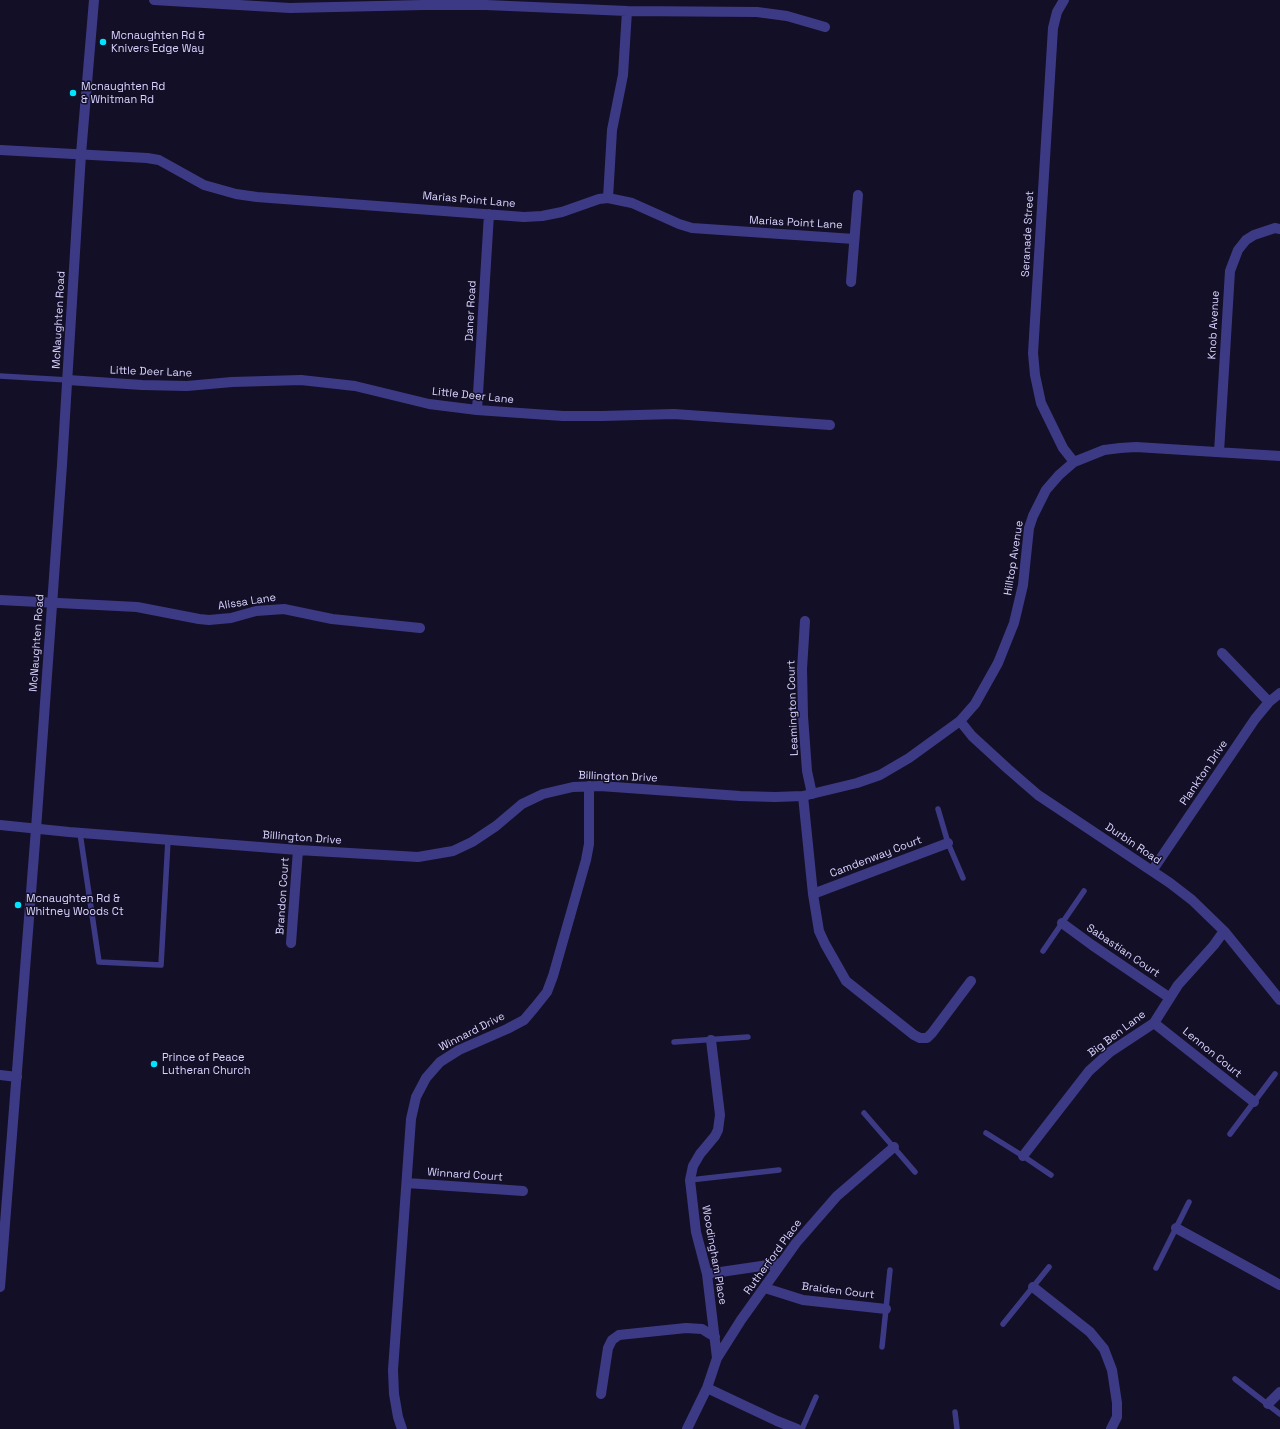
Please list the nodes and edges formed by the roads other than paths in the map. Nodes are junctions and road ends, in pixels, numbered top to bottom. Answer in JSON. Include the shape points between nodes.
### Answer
{"nodes":[{"id":1,"x":94,"y":0,"type":"edge"},
{"id":2,"x":154,"y":0,"type":"edge"},
{"id":3,"x":1064,"y":0,"type":"edge"},
{"id":4,"x":524,"y":3,"type":"edge"},
{"id":5,"x":627,"y":11,"type":"junction"},
{"id":6,"x":825,"y":27,"type":"dead end"},
{"id":7,"x":0,"y":150,"type":"edge"},
{"id":8,"x":82,"y":154,"type":"junction"},
{"id":9,"x":858,"y":195,"type":"dead end"},
{"id":10,"x":608,"y":198,"type":"junction"},
{"id":11,"x":489,"y":214,"type":"junction"},
{"id":12,"x":1280,"y":229,"type":"edge"},
{"id":13,"x":854,"y":239,"type":"junction"},
{"id":14,"x":851,"y":282,"type":"dead end"},
{"id":15,"x":0,"y":376,"type":"edge"},
{"id":16,"x":68,"y":380,"type":"junction"},
{"id":17,"x":477,"y":410,"type":"junction"},
{"id":18,"x":830,"y":425,"type":"dead end"},
{"id":19,"x":1219,"y":452,"type":"junction"},
{"id":20,"x":1280,"y":456,"type":"edge"},
{"id":21,"x":1074,"y":462,"type":"junction"},
{"id":22,"x":0,"y":600,"type":"edge"},
{"id":23,"x":52,"y":603,"type":"junction"},
{"id":24,"x":805,"y":621,"type":"dead end"},
{"id":25,"x":420,"y":628,"type":"dead end"},
{"id":26,"x":1222,"y":653,"type":"dead end"},
{"id":27,"x":1280,"y":693,"type":"edge"},
{"id":28,"x":1269,"y":702,"type":"junction"},
{"id":29,"x":960,"y":721,"type":"junction"},
{"id":30,"x":589,"y":786,"type":"junction"},
{"id":31,"x":808,"y":795,"type":"junction"},
{"id":32,"x":938,"y":809,"type":"dead end"},
{"id":33,"x":0,"y":825,"type":"edge"},
{"id":34,"x":36,"y":829,"type":"junction"},
{"id":35,"x":80,"y":833,"type":"junction"},
{"id":36,"x":168,"y":840,"type":"junction"},
{"id":37,"x":948,"y":843,"type":"junction"},
{"id":38,"x":298,"y":850,"type":"junction"},
{"id":39,"x":1152,"y":871,"type":"junction"},
{"id":40,"x":963,"y":878,"type":"dead end"},
{"id":41,"x":1084,"y":891,"type":"dead end"},
{"id":42,"x":813,"y":894,"type":"junction"},
{"id":43,"x":1062,"y":923,"type":"junction"},
{"id":44,"x":1224,"y":930,"type":"junction"},
{"id":45,"x":291,"y":943,"type":"dead end"},
{"id":46,"x":1043,"y":951,"type":"dead end"},
{"id":47,"x":972,"y":981,"type":"dead end"},
{"id":48,"x":1170,"y":998,"type":"junction"},
{"id":49,"x":1280,"y":1000,"type":"edge"},
{"id":50,"x":1154,"y":1023,"type":"junction"},
{"id":51,"x":748,"y":1037,"type":"dead end"},
{"id":52,"x":711,"y":1040,"type":"junction"},
{"id":53,"x":674,"y":1042,"type":"dead end"},
{"id":54,"x":1275,"y":1074,"type":"dead end"},
{"id":55,"x":0,"y":1076,"type":"edge"},
{"id":56,"x":17,"y":1077,"type":"junction"},
{"id":57,"x":1254,"y":1102,"type":"junction"},
{"id":58,"x":864,"y":1113,"type":"dead end"},
{"id":59,"x":986,"y":1133,"type":"dead end"},
{"id":60,"x":1230,"y":1134,"type":"dead end"},
{"id":61,"x":894,"y":1147,"type":"junction"},
{"id":62,"x":1023,"y":1156,"type":"junction"},
{"id":63,"x":779,"y":1170,"type":"dead end"},
{"id":64,"x":916,"y":1172,"type":"dead end"},
{"id":65,"x":1051,"y":1176,"type":"dead end"},
{"id":66,"x":690,"y":1180,"type":"junction"},
{"id":67,"x":407,"y":1183,"type":"junction"},
{"id":68,"x":523,"y":1191,"type":"dead end"},
{"id":69,"x":1189,"y":1202,"type":"dead end"},
{"id":70,"x":1176,"y":1228,"type":"junction"},
{"id":71,"x":782,"y":1263,"type":"junction"},
{"id":72,"x":1049,"y":1267,"type":"dead end"},
{"id":73,"x":1156,"y":1268,"type":"dead end"},
{"id":74,"x":890,"y":1270,"type":"dead end"},
{"id":75,"x":707,"y":1274,"type":"junction"},
{"id":76,"x":1280,"y":1284,"type":"edge"},
{"id":77,"x":0,"y":1287,"type":"edge"},
{"id":78,"x":1033,"y":1287,"type":"junction"},
{"id":79,"x":765,"y":1288,"type":"junction"},
{"id":80,"x":886,"y":1309,"type":"junction"},
{"id":81,"x":1003,"y":1324,"type":"dead end"},
{"id":82,"x":715,"y":1337,"type":"junction"},
{"id":83,"x":882,"y":1347,"type":"dead end"},
{"id":84,"x":717,"y":1358,"type":"junction"},
{"id":85,"x":1235,"y":1379,"type":"dead end"},
{"id":86,"x":707,"y":1388,"type":"junction"},
{"id":87,"x":1280,"y":1392,"type":"edge"},
{"id":88,"x":601,"y":1394,"type":"dead end"},
{"id":89,"x":816,"y":1397,"type":"dead end"},
{"id":90,"x":1268,"y":1404,"type":"junction"},
{"id":91,"x":955,"y":1412,"type":"dead end"},
{"id":92,"x":1280,"y":1414,"type":"edge"},
{"id":93,"x":402,"y":1429,"type":"edge"},
{"id":94,"x":687,"y":1429,"type":"edge"},
{"id":95,"x":797,"y":1429,"type":"edge"},
{"id":96,"x":802,"y":1429,"type":"edge"},
{"id":97,"x":957,"y":1429,"type":"edge"},
{"id":98,"x":1111,"y":1429,"type":"edge"}],
"edges":[{"from":1,"to":8,"type":"street","name":"McNaughten Road"},
{"from":2,"to":4,"type":"street","via":[[290,8]]},
{"from":3,"to":21,"type":"street","name":"Seranade Street","via":[[1057,12],[1053,28],[1033,353],[1041,403],[1063,448]]},
{"from":4,"to":5,"type":"street"},
{"from":5,"to":6,"type":"street","via":[[772,13]]},
{"from":5,"to":10,"type":"street","via":[[623,75],[612,130]]},
{"from":7,"to":8,"type":"street","name":"Marias Point Lane"},
{"from":8,"to":11,"type":"street","name":"Marias Point Lane","via":[[159,160],[204,185],[236,194]]},
{"from":8,"to":16,"type":"street","name":"McNaughten Road"},
{"from":9,"to":13,"type":"street","name":"Marias Point Lane"},
{"from":10,"to":11,"type":"street","name":"Marias Point Lane","via":[[542,216]]},
{"from":10,"to":13,"type":"street","name":"Marias Point Lane","via":[[632,203],[692,228]]},
{"from":11,"to":17,"type":"street","name":"Daner Road"},
{"from":12,"to":19,"type":"street","name":"Knob Avenue","via":[[1275,228],[1246,240],[1238,250],[1230,271]]},
{"from":13,"to":14,"type":"street","name":"Marias Point Lane"},
{"from":15,"to":16,"type":"lane"},
{"from":16,"to":17,"type":"street","name":"Little Deer Lane","via":[[187,386],[278,380],[324,382],[355,386],[429,404]]},
{"from":16,"to":23,"type":"street","name":"McNaughten Road"},
{"from":17,"to":18,"type":"street","name":"Little Deer Lane","via":[[563,416],[674,414]]},
{"from":19,"to":20,"type":"street","name":"Hilltop Avenue"},
{"from":19,"to":21,"type":"street","name":"Hilltop Avenue","via":[[1120,448],[1104,450]]},
{"from":21,"to":29,"type":"street","name":"Hilltop Avenue","via":[[1046,490],[1033,516],[1014,623],[994,670],[975,704]]},
{"from":22,"to":23,"type":"street","name":"Alissa Lane"},
{"from":23,"to":25,"type":"street","name":"Alissa Lane","via":[[137,607],[209,620],[231,618],[256,611],[284,609],[332,619]]},
{"from":23,"to":34,"type":"street","name":"McNaughten Road"},
{"from":24,"to":31,"type":"street","name":"Leamington Court","via":[[802,669]]},
{"from":26,"to":28,"type":"street"},
{"from":27,"to":28,"type":"street","name":"Plankton Drive"},
{"from":28,"to":39,"type":"street","name":"Plankton Drive"},
{"from":29,"to":31,"type":"street","name":"Billington Drive","via":[[909,758],[880,775],[857,784]]},
{"from":29,"to":39,"type":"street","name":"Durbin Road","via":[[972,736],[1038,795]]},
{"from":30,"to":31,"type":"street","name":"Billington Drive","via":[[740,796]]},
{"from":30,"to":38,"type":"street","name":"Billington Drive","via":[[543,794],[522,804],[472,842],[453,851],[435,855],[404,857]]},
{"from":30,"to":67,"type":"street","name":"Winnard Drive","via":[[589,844],[586,860],[547,992],[524,1020],[460,1050],[440,1062],[426,1078],[416,1097],[411,1119]]},
{"from":31,"to":42,"type":"street"},
{"from":32,"to":37,"type":"lane"},
{"from":33,"to":34,"type":"street","name":"Billington Drive"},
{"from":34,"to":35,"type":"street","name":"Billington Drive"},
{"from":34,"to":56,"type":"street","name":"McNaughten Road"},
{"from":35,"to":36,"type":"street","name":"Billington Drive"},
{"from":35,"to":36,"type":"lane","via":[[99,962],[161,965]]},
{"from":36,"to":38,"type":"street","name":"Billington Drive"},
{"from":37,"to":40,"type":"lane"},
{"from":37,"to":42,"type":"street","name":"Camdenway Court"},
{"from":38,"to":45,"type":"street","name":"Brandon Court"},
{"from":39,"to":44,"type":"street","name":"Durbin Road","via":[[1192,900]]},
{"from":41,"to":43,"type":"lane"},
{"from":42,"to":47,"type":"street","via":[[819,931],[846,981],[914,1035],[927,1038]]},
{"from":43,"to":46,"type":"lane"},
{"from":43,"to":48,"type":"street","name":"Sabastian Court"},
{"from":44,"to":48,"type":"street","name":"Big Ben Lane"},
{"from":44,"to":49,"type":"street","name":"Durbin Road"},
{"from":48,"to":50,"type":"street","name":"Big Ben Lane"},
{"from":50,"to":57,"type":"street","name":"Lennon Court"},
{"from":50,"to":62,"type":"street","name":"Big Ben Lane","via":[[1110,1052],[1089,1071]]},
{"from":51,"to":52,"type":"lane"},
{"from":52,"to":53,"type":"lane"},
{"from":52,"to":66,"type":"street","name":"Woodingham Place","via":[[720,1115],[718,1130],[692,1166]]},
{"from":54,"to":57,"type":"lane"},
{"from":55,"to":56,"type":"street"},
{"from":56,"to":77,"type":"street","name":"McNaughten Road"},
{"from":57,"to":60,"type":"lane"},
{"from":58,"to":61,"type":"lane"},
{"from":59,"to":62,"type":"lane"},
{"from":61,"to":64,"type":"lane"},
{"from":61,"to":71,"type":"street","name":"Rutherford Place","via":[[837,1196],[796,1242]]},
{"from":62,"to":65,"type":"lane"},
{"from":63,"to":66,"type":"lane"},
{"from":66,"to":75,"type":"street","name":"Woodingham Place","via":[[696,1232]]},
{"from":67,"to":68,"type":"street","name":"Winnard Court"},
{"from":67,"to":93,"type":"street","name":"Winnard Drive","via":[[393,1370],[394,1394]]},
{"from":69,"to":70,"type":"lane"},
{"from":70,"to":73,"type":"lane"},
{"from":70,"to":76,"type":"street"},
{"from":71,"to":75,"type":"street"},
{"from":71,"to":79,"type":"street","name":"Rutherford Place"},
{"from":72,"to":78,"type":"lane"},
{"from":74,"to":80,"type":"lane"},
{"from":75,"to":82,"type":"street","name":"Woodingham Place"},
{"from":78,"to":81,"type":"lane"},
{"from":78,"to":98,"type":"street","via":[[1090,1332],[1104,1349],[1112,1370],[1117,1403],[1117,1417]]},
{"from":79,"to":80,"type":"street","name":"Braiden Court","via":[[803,1300]]},
{"from":79,"to":84,"type":"street","name":"Rutherford Place"},
{"from":80,"to":83,"type":"lane"},
{"from":82,"to":84,"type":"street","name":"Woodingham Place"},
{"from":82,"to":88,"type":"street","via":[[702,1329],[686,1328],[619,1335],[612,1340],[608,1348]]},
{"from":84,"to":86,"type":"street","name":"Woodingham Place"},
{"from":85,"to":90,"type":"lane"},
{"from":86,"to":94,"type":"street","name":"Woodingham Place"},
{"from":86,"to":95,"type":"street"},
{"from":87,"to":90,"type":"street"},
{"from":89,"to":96,"type":"lane"},
{"from":90,"to":92,"type":"lane"},
{"from":91,"to":97,"type":"lane"}]}
